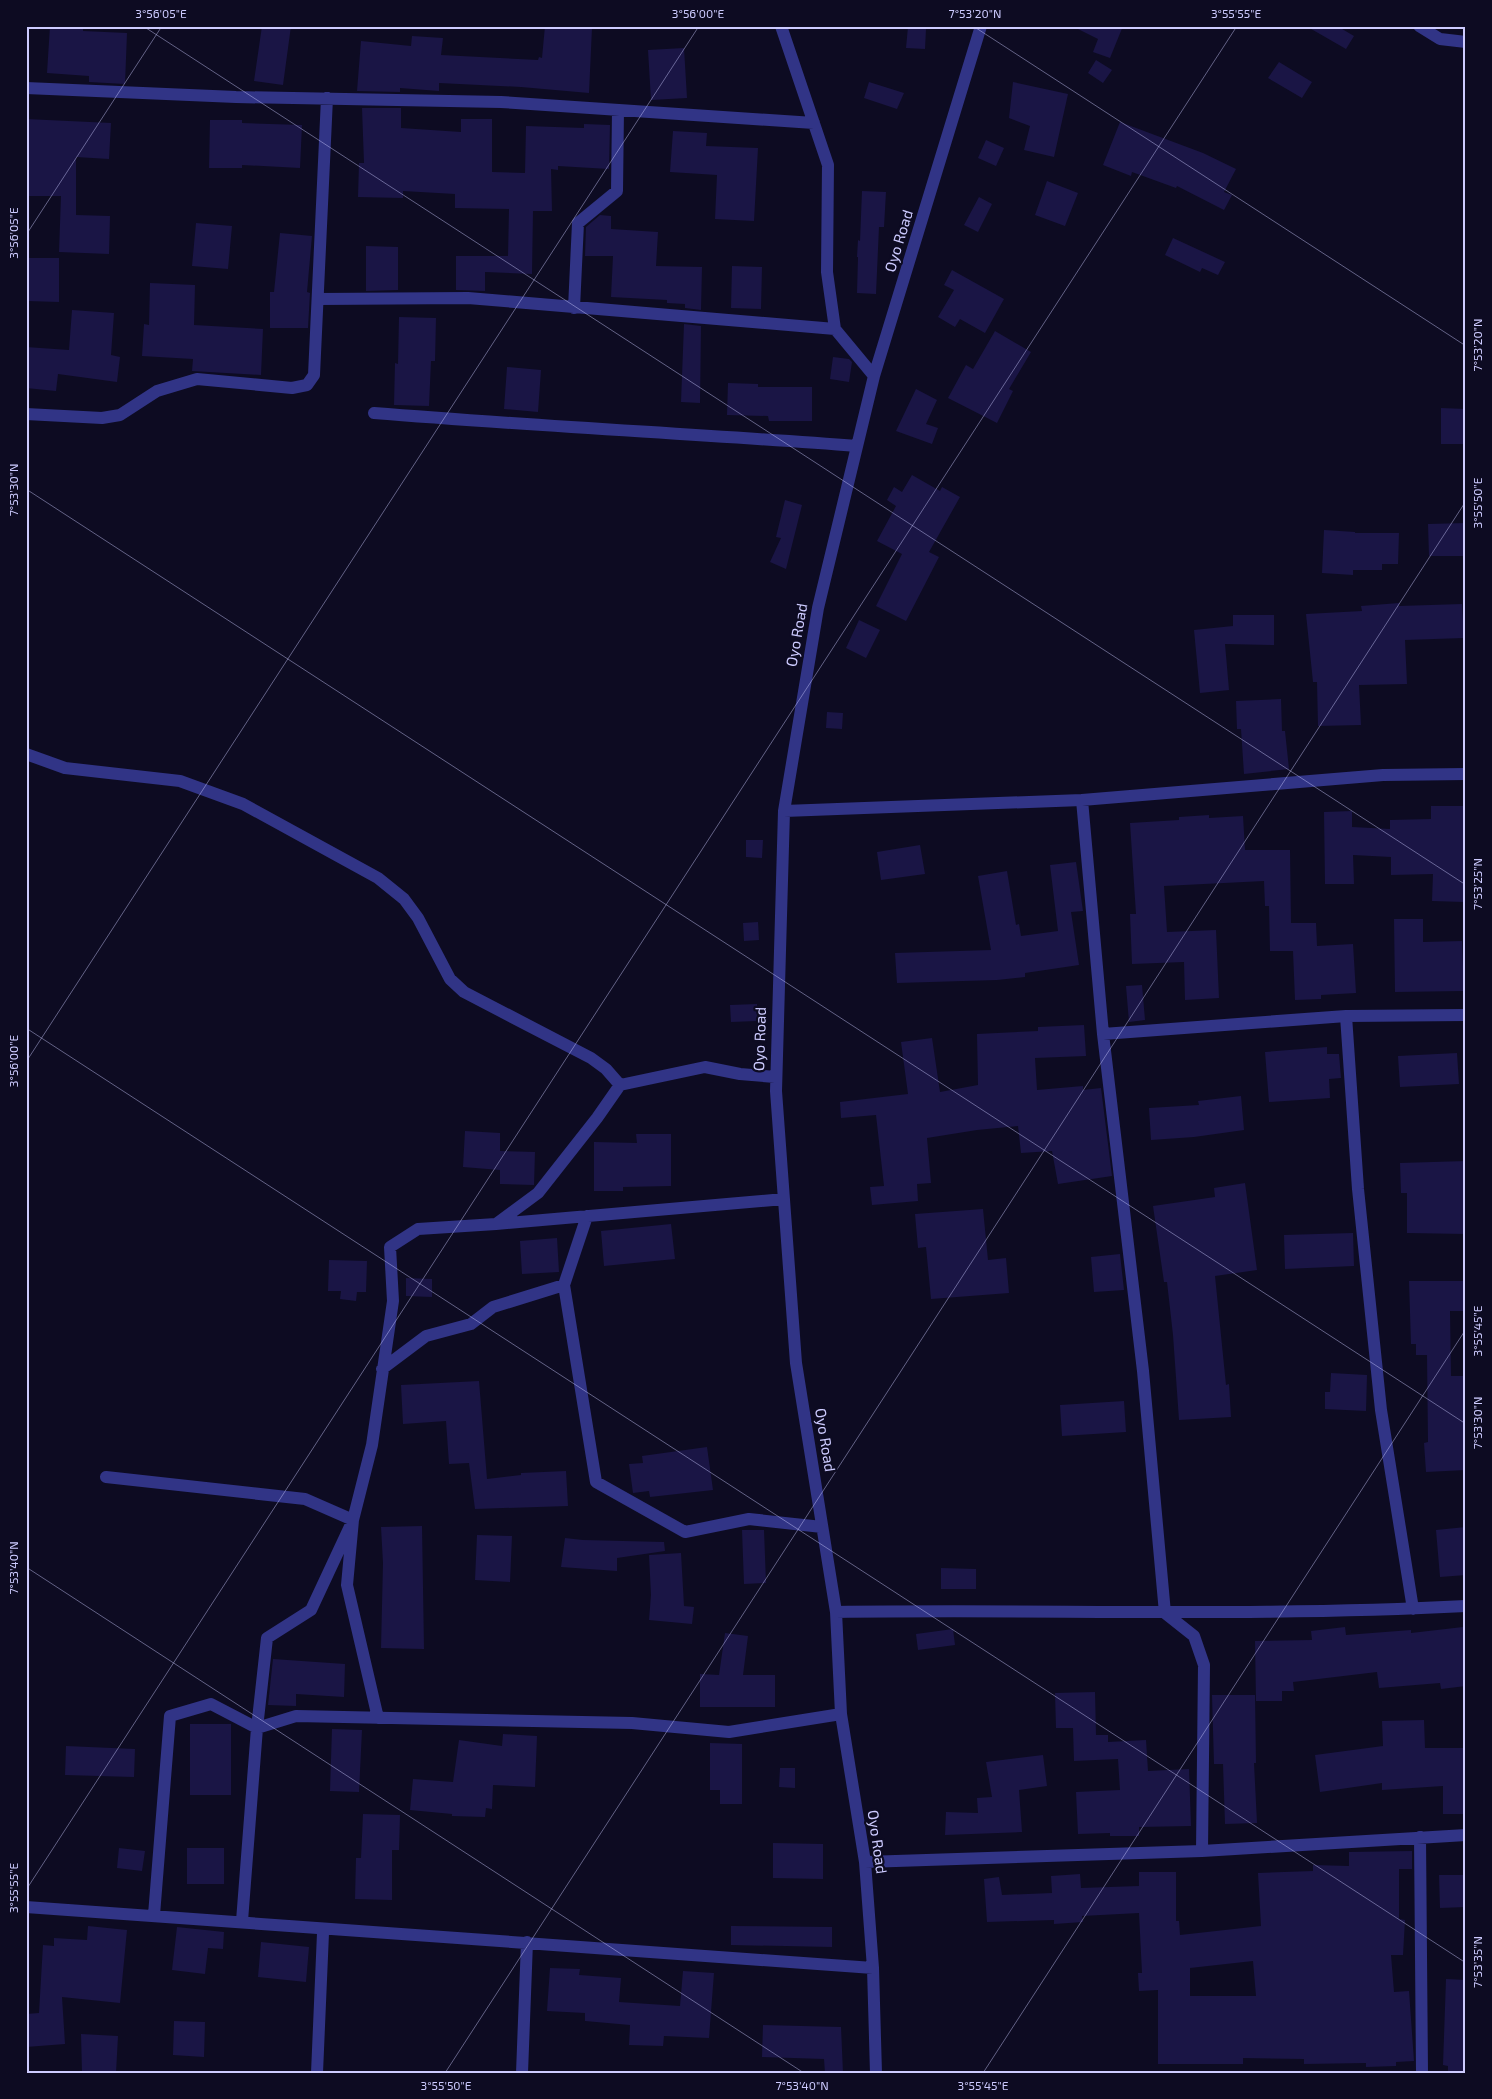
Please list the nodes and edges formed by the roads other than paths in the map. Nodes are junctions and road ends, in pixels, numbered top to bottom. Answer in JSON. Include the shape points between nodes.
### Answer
{"nodes":[{"id":1,"x":781,"y":26,"type":"edge"},
{"id":2,"x":981,"y":26,"type":"edge"},
{"id":3,"x":1419,"y":26,"type":"edge"},
{"id":4,"x":1466,"y":42,"type":"edge"},
{"id":5,"x":26,"y":88,"type":"edge"},
{"id":6,"x":328,"y":98,"type":"junction"},
{"id":7,"x":618,"y":110,"type":"junction"},
{"id":8,"x":814,"y":123,"type":"junction"},
{"id":9,"x":319,"y":299,"type":"junction"},
{"id":10,"x":574,"y":308,"type":"junction"},
{"id":11,"x":835,"y":328,"type":"junction"},
{"id":12,"x":874,"y":376,"type":"junction"},
{"id":13,"x":374,"y":413,"type":"dead end"},
{"id":14,"x":26,"y":414,"type":"edge"},
{"id":15,"x":858,"y":446,"type":"junction"},
{"id":16,"x":26,"y":754,"type":"edge"},
{"id":17,"x":1466,"y":774,"type":"edge"},
{"id":18,"x":1082,"y":800,"type":"junction"},
{"id":19,"x":784,"y":810,"type":"junction"},
{"id":20,"x":1466,"y":1015,"type":"edge"},
{"id":21,"x":1346,"y":1016,"type":"junction"},
{"id":22,"x":1103,"y":1034,"type":"junction"},
{"id":23,"x":775,"y":1077,"type":"junction"},
{"id":24,"x":620,"y":1085,"type":"junction"},
{"id":25,"x":784,"y":1199,"type":"junction"},
{"id":26,"x":587,"y":1216,"type":"junction"},
{"id":27,"x":496,"y":1224,"type":"junction"},
{"id":28,"x":564,"y":1285,"type":"junction"},
{"id":29,"x":382,"y":1369,"type":"junction"},
{"id":30,"x":106,"y":1478,"type":"dead end"},
{"id":31,"x":353,"y":1520,"type":"junction"},
{"id":32,"x":822,"y":1527,"type":"junction"},
{"id":33,"x":1466,"y":1606,"type":"edge"},
{"id":34,"x":1413,"y":1609,"type":"junction"},
{"id":35,"x":836,"y":1612,"type":"junction"},
{"id":36,"x":1165,"y":1613,"type":"junction"},
{"id":37,"x":841,"y":1714,"type":"junction"},
{"id":38,"x":378,"y":1718,"type":"junction"},
{"id":39,"x":257,"y":1728,"type":"junction"},
{"id":40,"x":1466,"y":1835,"type":"edge"},
{"id":41,"x":1420,"y":1837,"type":"junction"},
{"id":42,"x":1202,"y":1851,"type":"junction"},
{"id":43,"x":865,"y":1862,"type":"junction"},
{"id":44,"x":26,"y":1907,"type":"edge"},
{"id":45,"x":154,"y":1915,"type":"junction"},
{"id":46,"x":242,"y":1921,"type":"junction"},
{"id":47,"x":328,"y":1930,"type":"junction"},
{"id":48,"x":527,"y":1942,"type":"junction"},
{"id":49,"x":873,"y":1968,"type":"junction"},
{"id":50,"x":317,"y":2073,"type":"edge"},
{"id":51,"x":522,"y":2073,"type":"edge"},
{"id":52,"x":876,"y":2073,"type":"edge"},
{"id":53,"x":1422,"y":2073,"type":"edge"}],
"edges":[{"from":1,"to":8,"type":"street"},
{"from":2,"to":12,"type":"street","name":"Oyo Road"},
{"from":3,"to":4,"type":"street","via":[[1440,39]]},
{"from":5,"to":6,"type":"street"},
{"from":6,"to":7,"type":"street","via":[[501,102]]},
{"from":6,"to":9,"type":"street"},
{"from":7,"to":8,"type":"street"},
{"from":7,"to":10,"type":"street","via":[[617,191],[578,223]]},
{"from":8,"to":11,"type":"street","via":[[828,166],[828,272]]},
{"from":9,"to":10,"type":"street","via":[[468,298]]},
{"from":9,"to":14,"type":"street","via":[[314,375],[307,386],[292,388],[197,379],[157,392],[120,415],[102,418]]},
{"from":10,"to":11,"type":"street"},
{"from":11,"to":12,"type":"street"},
{"from":12,"to":15,"type":"street","name":"Oyo Road"},
{"from":13,"to":15,"type":"street"},
{"from":15,"to":19,"type":"street","name":"Oyo Road","via":[[818,608]]},
{"from":16,"to":24,"type":"street","via":[[65,768],[180,781],[243,804],[378,878],[404,899],[414,912],[450,979],[464,992],[591,1058],[606,1068]]},
{"from":17,"to":18,"type":"street","via":[[1383,775]]},
{"from":18,"to":19,"type":"street"},
{"from":18,"to":22,"type":"street"},
{"from":19,"to":23,"type":"street","name":"Oyo Road"},
{"from":20,"to":21,"type":"street"},
{"from":21,"to":22,"type":"street"},
{"from":21,"to":34,"type":"street","via":[[1358,1189],[1381,1410]]},
{"from":22,"to":36,"type":"street","via":[[1143,1371]]},
{"from":23,"to":24,"type":"street","via":[[705,1067]]},
{"from":23,"to":25,"type":"street","name":"Oyo Road"},
{"from":24,"to":27,"type":"street","via":[[538,1193]]},
{"from":25,"to":26,"type":"street"},
{"from":25,"to":32,"type":"street","name":"Oyo Road","via":[[796,1363]]},
{"from":26,"to":27,"type":"street"},
{"from":26,"to":28,"type":"street"},
{"from":27,"to":29,"type":"street","via":[[418,1229],[390,1247],[393,1301]]},
{"from":28,"to":29,"type":"street","via":[[493,1307],[471,1324],[426,1336]]},
{"from":28,"to":32,"type":"street","via":[[596,1482],[685,1532],[748,1519]]},
{"from":29,"to":31,"type":"street","via":[[372,1445]]},
{"from":30,"to":31,"type":"street","via":[[305,1498]]},
{"from":31,"to":38,"type":"street","via":[[347,1585]]},
{"from":31,"to":39,"type":"street","via":[[311,1610],[267,1638]]},
{"from":32,"to":35,"type":"street","name":"Oyo Road"},
{"from":33,"to":34,"type":"street"},
{"from":34,"to":36,"type":"street"},
{"from":35,"to":36,"type":"street"},
{"from":35,"to":37,"type":"street","name":"Oyo Road"},
{"from":36,"to":42,"type":"street","via":[[1194,1636],[1204,1666]]},
{"from":37,"to":38,"type":"street","via":[[729,1732],[632,1723]]},
{"from":37,"to":43,"type":"street","name":"Oyo Road"},
{"from":38,"to":39,"type":"street","via":[[296,1716]]},
{"from":39,"to":45,"type":"street","via":[[211,1704],[170,1716]]},
{"from":39,"to":46,"type":"street"},
{"from":40,"to":41,"type":"street"},
{"from":41,"to":42,"type":"street"},
{"from":41,"to":53,"type":"street"},
{"from":42,"to":43,"type":"street"},
{"from":43,"to":49,"type":"street","name":"Oyo Road"},
{"from":44,"to":45,"type":"street"},
{"from":45,"to":46,"type":"street"},
{"from":46,"to":47,"type":"street"},
{"from":47,"to":48,"type":"street"},
{"from":47,"to":50,"type":"street"},
{"from":48,"to":49,"type":"street"},
{"from":48,"to":51,"type":"street"},
{"from":49,"to":52,"type":"street","name":"Oyo Road"}]}
